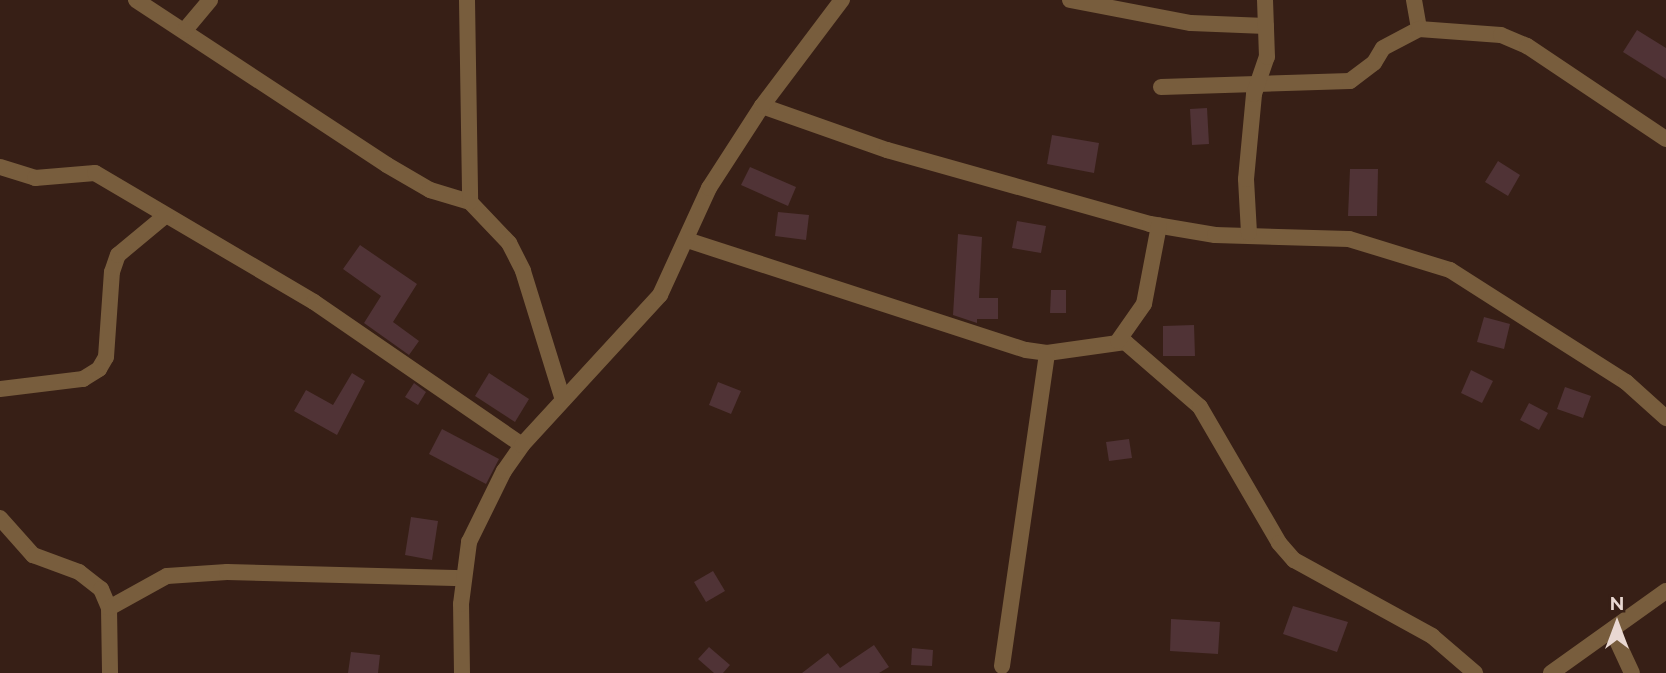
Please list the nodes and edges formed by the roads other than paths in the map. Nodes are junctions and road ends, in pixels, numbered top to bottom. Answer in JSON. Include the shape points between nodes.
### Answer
{"nodes":[{"id":1,"x":136,"y":0,"type":"edge"},
{"id":2,"x":209,"y":0,"type":"edge"},
{"id":3,"x":467,"y":0,"type":"edge"},
{"id":4,"x":842,"y":0,"type":"edge"},
{"id":5,"x":1070,"y":0,"type":"edge"},
{"id":6,"x":1265,"y":0,"type":"edge"},
{"id":7,"x":1414,"y":0,"type":"edge"},
{"id":8,"x":1266,"y":26,"type":"junction"},
{"id":9,"x":1419,"y":29,"type":"junction"},
{"id":10,"x":185,"y":30,"type":"junction"},
{"id":11,"x":1260,"y":83,"type":"junction"},
{"id":12,"x":1161,"y":87,"type":"dead end"},
{"id":13,"x":762,"y":106,"type":"junction"},
{"id":14,"x":1666,"y":139,"type":"edge"},
{"id":15,"x":0,"y":167,"type":"edge"},
{"id":16,"x":470,"y":202,"type":"junction"},
{"id":17,"x":166,"y":215,"type":"junction"},
{"id":18,"x":1159,"y":225,"type":"junction"},
{"id":19,"x":1249,"y":233,"type":"junction"},
{"id":20,"x":687,"y":240,"type":"junction"},
{"id":21,"x":1118,"y":341,"type":"junction"},
{"id":22,"x":1047,"y":353,"type":"junction"},
{"id":23,"x":0,"y":389,"type":"edge"},
{"id":24,"x":563,"y":400,"type":"junction"},
{"id":25,"x":1666,"y":418,"type":"edge"},
{"id":26,"x":522,"y":445,"type":"junction"},
{"id":27,"x":0,"y":518,"type":"edge"},
{"id":28,"x":464,"y":578,"type":"junction"},
{"id":29,"x":1666,"y":591,"type":"edge"},
{"id":30,"x":109,"y":608,"type":"junction"},
{"id":31,"x":1612,"y":630,"type":"junction"},
{"id":32,"x":1002,"y":666,"type":"dead end"},
{"id":33,"x":110,"y":673,"type":"edge"},
{"id":34,"x":462,"y":673,"type":"edge"},
{"id":35,"x":1475,"y":673,"type":"edge"},
{"id":36,"x":1551,"y":673,"type":"edge"},
{"id":37,"x":1632,"y":673,"type":"edge"}],
"edges":[{"from":1,"to":10,"type":"street"},
{"from":2,"to":10,"type":"street"},
{"from":3,"to":16,"type":"street"},
{"from":4,"to":13,"type":"street"},
{"from":5,"to":8,"type":"street","via":[[1191,23]]},
{"from":6,"to":8,"type":"street"},
{"from":7,"to":9,"type":"street"},
{"from":8,"to":11,"type":"street","via":[[1267,57]]},
{"from":9,"to":11,"type":"street","via":[[1383,48],[1374,63],[1350,81]]},
{"from":9,"to":14,"type":"street","via":[[1501,35],[1527,46]]},
{"from":10,"to":16,"type":"street","via":[[387,165],[430,190]]},
{"from":11,"to":12,"type":"street"},
{"from":11,"to":19,"type":"street","via":[[1254,94],[1246,179]]},
{"from":13,"to":18,"type":"street","via":[[939,166]]},
{"from":13,"to":20,"type":"street","via":[[709,188]]},
{"from":15,"to":17,"type":"street","via":[[35,178],[95,173]]},
{"from":16,"to":24,"type":"street","via":[[509,243],[523,271]]},
{"from":17,"to":23,"type":"street","via":[[118,255],[112,272],[106,357],[99,369],[83,379]]},
{"from":17,"to":26,"type":"street","via":[[314,302]]},
{"from":18,"to":19,"type":"street","via":[[1215,235]]},
{"from":18,"to":21,"type":"street","via":[[1144,304]]},
{"from":19,"to":25,"type":"street","via":[[1349,239],[1450,270],[1626,382]]},
{"from":20,"to":22,"type":"street","via":[[967,333]]},
{"from":20,"to":24,"type":"street","via":[[660,295]]},
{"from":21,"to":22,"type":"street"},
{"from":21,"to":35,"type":"street","via":[[1125,342],[1199,407],[1279,543],[1294,560],[1432,636]]},
{"from":22,"to":32,"type":"street"},
{"from":24,"to":26,"type":"street"},
{"from":26,"to":28,"type":"street","via":[[469,542]]},
{"from":27,"to":30,"type":"street","via":[[33,555],[89,577],[101,589]]},
{"from":28,"to":30,"type":"street","via":[[227,572],[167,576]]},
{"from":28,"to":34,"type":"street"},
{"from":29,"to":31,"type":"street"},
{"from":30,"to":33,"type":"street"},
{"from":31,"to":36,"type":"street"},
{"from":31,"to":37,"type":"street"}]}
